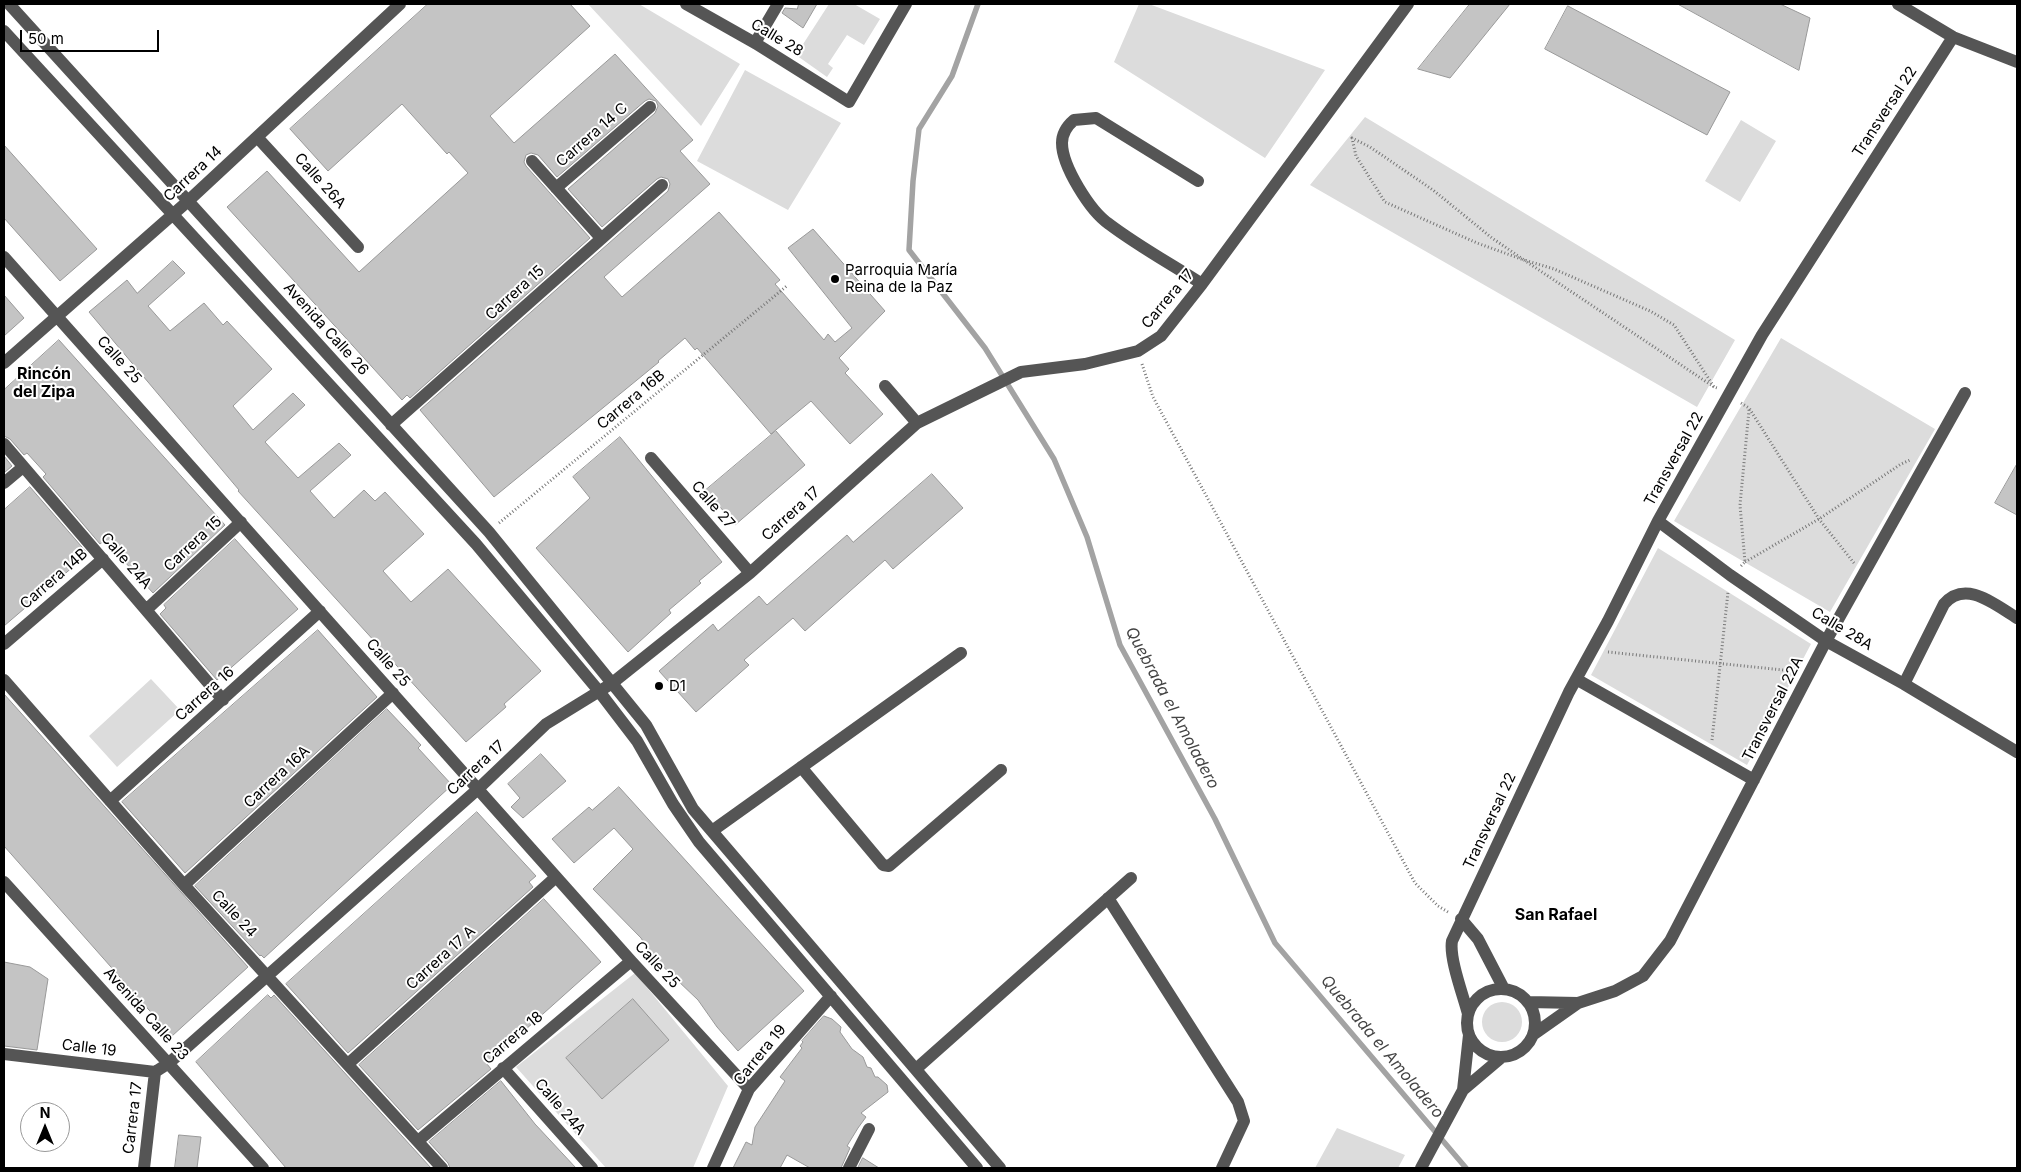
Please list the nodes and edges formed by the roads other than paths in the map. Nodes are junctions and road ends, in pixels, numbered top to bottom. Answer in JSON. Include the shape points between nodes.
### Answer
{"nodes":[{"id":1,"x":9,"y":4,"type":"edge"},
{"id":2,"x":400,"y":4,"type":"edge"},
{"id":3,"x":686,"y":4,"type":"edge"},
{"id":4,"x":778,"y":4,"type":"edge"},
{"id":5,"x":906,"y":4,"type":"edge"},
{"id":6,"x":1408,"y":4,"type":"edge"},
{"id":7,"x":1898,"y":4,"type":"edge"},
{"id":8,"x":4,"y":31,"type":"edge"},
{"id":9,"x":1953,"y":37,"type":"junction"},
{"id":10,"x":754,"y":43,"type":"junction"},
{"id":11,"x":2017,"y":62,"type":"edge"},
{"id":12,"x":650,"y":107,"type":"dead end"},
{"id":13,"x":257,"y":137,"type":"junction"},
{"id":14,"x":532,"y":161,"type":"dead end"},
{"id":15,"x":1198,"y":181,"type":"dead end"},
{"id":16,"x":662,"y":185,"type":"dead end"},
{"id":17,"x":556,"y":188,"type":"junction"},
{"id":18,"x":187,"y":202,"type":"junction"},
{"id":19,"x":173,"y":215,"type":"junction"},
{"id":20,"x":601,"y":238,"type":"junction"},
{"id":21,"x":358,"y":247,"type":"dead end"},
{"id":22,"x":4,"y":256,"type":"edge"},
{"id":23,"x":1202,"y":284,"type":"junction"},
{"id":24,"x":57,"y":315,"type":"junction"},
{"id":25,"x":4,"y":363,"type":"edge"},
{"id":26,"x":885,"y":386,"type":"dead end"},
{"id":27,"x":1965,"y":393,"type":"dead end"},
{"id":28,"x":918,"y":423,"type":"junction"},
{"id":29,"x":391,"y":425,"type":"junction"},
{"id":30,"x":4,"y":444,"type":"edge"},
{"id":31,"x":651,"y":458,"type":"dead end"},
{"id":32,"x":23,"y":467,"type":"junction"},
{"id":33,"x":4,"y":483,"type":"edge"},
{"id":34,"x":1658,"y":521,"type":"junction"},
{"id":35,"x":241,"y":522,"type":"junction"},
{"id":36,"x":103,"y":559,"type":"junction"},
{"id":37,"x":750,"y":573,"type":"junction"},
{"id":38,"x":146,"y":610,"type":"junction"},
{"id":39,"x":320,"y":611,"type":"junction"},
{"id":40,"x":2017,"y":618,"type":"edge"},
{"id":41,"x":1826,"y":641,"type":"junction"},
{"id":42,"x":4,"y":644,"type":"edge"},
{"id":43,"x":961,"y":653,"type":"dead end"},
{"id":44,"x":1576,"y":679,"type":"junction"},
{"id":45,"x":4,"y":680,"type":"edge"},
{"id":46,"x":611,"y":684,"type":"junction"},
{"id":47,"x":1904,"y":684,"type":"junction"},
{"id":48,"x":598,"y":690,"type":"junction"},
{"id":49,"x":392,"y":693,"type":"junction"},
{"id":50,"x":224,"y":700,"type":"junction"},
{"id":51,"x":2017,"y":752,"type":"edge"},
{"id":52,"x":801,"y":767,"type":"junction"},
{"id":53,"x":1001,"y":770,"type":"dead end"},
{"id":54,"x":1754,"y":780,"type":"junction"},
{"id":55,"x":478,"y":789,"type":"junction"},
{"id":56,"x":110,"y":801,"type":"junction"},
{"id":57,"x":712,"y":831,"type":"junction"},
{"id":58,"x":556,"y":877,"type":"junction"},
{"id":59,"x":1131,"y":878,"type":"dead end"},
{"id":60,"x":4,"y":882,"type":"edge"},
{"id":61,"x":184,"y":885,"type":"junction"},
{"id":62,"x":1108,"y":898,"type":"junction"},
{"id":63,"x":1461,"y":919,"type":"junction"},
{"id":64,"x":631,"y":961,"type":"junction"},
{"id":65,"x":268,"y":974,"type":"junction"},
{"id":66,"x":1504,"y":989,"type":"junction"},
{"id":67,"x":831,"y":996,"type":"junction"},
{"id":68,"x":1528,"y":1002,"type":"junction"},
{"id":69,"x":1578,"y":1003,"type":"junction"},
{"id":70,"x":1468,"y":1014,"type":"junction"},
{"id":71,"x":1534,"y":1034,"type":"junction"},
{"id":72,"x":1469,"y":1035,"type":"junction"},
{"id":73,"x":4,"y":1054,"type":"edge"},
{"id":74,"x":1502,"y":1057,"type":"junction"},
{"id":75,"x":169,"y":1063,"type":"junction"},
{"id":76,"x":348,"y":1064,"type":"junction"},
{"id":77,"x":503,"y":1068,"type":"junction"},
{"id":78,"x":916,"y":1070,"type":"junction"},
{"id":79,"x":155,"y":1072,"type":"junction"},
{"id":80,"x":749,"y":1089,"type":"junction"},
{"id":81,"x":1463,"y":1090,"type":"junction"},
{"id":82,"x":869,"y":1129,"type":"dead end"},
{"id":83,"x":418,"y":1141,"type":"junction"},
{"id":84,"x":144,"y":1168,"type":"edge"},
{"id":85,"x":263,"y":1168,"type":"edge"},
{"id":86,"x":442,"y":1168,"type":"edge"},
{"id":87,"x":592,"y":1168,"type":"edge"},
{"id":88,"x":713,"y":1168,"type":"edge"},
{"id":89,"x":849,"y":1168,"type":"edge"},
{"id":90,"x":977,"y":1168,"type":"edge"},
{"id":91,"x":1000,"y":1168,"type":"edge"},
{"id":92,"x":1222,"y":1168,"type":"edge"},
{"id":93,"x":1421,"y":1168,"type":"edge"}],
"edges":[{"from":1,"to":18,"type":"street","name":"Avenida Calle 26"},
{"from":2,"to":13,"type":"street","name":"Carrera 14"},
{"from":3,"to":10,"type":"street","name":"Calle 28"},
{"from":4,"to":10,"type":"street"},
{"from":5,"to":10,"type":"street","name":"Calle 28","via":[[849,102]]},
{"from":6,"to":23,"type":"street","name":"Carrera 17"},
{"from":7,"to":9,"type":"street"},
{"from":8,"to":19,"type":"street"},
{"from":9,"to":11,"type":"street"},
{"from":9,"to":34,"type":"street","name":"Transversal 22","via":[[1762,335]]},
{"from":12,"to":17,"type":"street","name":"Carrera 14 C"},
{"from":13,"to":18,"type":"street","name":"Carrera 14"},
{"from":13,"to":21,"type":"street","name":"Calle 26A"},
{"from":14,"to":17,"type":"street"},
{"from":15,"to":23,"type":"street","via":[[1096,118],[1074,120],[1065,128],[1062,143],[1065,158],[1074,178],[1107,224]]},
{"from":16,"to":20,"type":"street","name":"Carrera 15"},
{"from":17,"to":20,"type":"street"},
{"from":18,"to":19,"type":"street","name":"Carrera 14"},
{"from":18,"to":29,"type":"street","name":"Avenida Calle 26"},
{"from":19,"to":24,"type":"street","name":"Carrera 14"},
{"from":19,"to":48,"type":"street","via":[[476,544]]},
{"from":20,"to":29,"type":"street","name":"Carrera 15"},
{"from":22,"to":24,"type":"street","name":"Calle 25"},
{"from":23,"to":28,"type":"street","name":"Carrera 17","via":[[1161,336],[1138,352],[1085,364],[1021,372]]},
{"from":24,"to":25,"type":"street","name":"Carrera 14"},
{"from":24,"to":35,"type":"street","name":"Calle 25"},
{"from":26,"to":28,"type":"street"},
{"from":27,"to":41,"type":"street","name":"Transversal 22A"},
{"from":28,"to":37,"type":"street","name":"Carrera 17"},
{"from":29,"to":46,"type":"street","name":"Avenida Calle 26","via":[[489,532]]},
{"from":30,"to":32,"type":"street","name":"Calle 24A"},
{"from":31,"to":37,"type":"street","name":"Calle 27"},
{"from":32,"to":33,"type":"street"},
{"from":32,"to":36,"type":"street","name":"Calle 24A"},
{"from":34,"to":41,"type":"street","name":"Calle 28A"},
{"from":34,"to":44,"type":"street","name":"Transversal 22"},
{"from":35,"to":38,"type":"street","name":"Carrera 15"},
{"from":35,"to":39,"type":"street","name":"Calle 25"},
{"from":36,"to":38,"type":"street","name":"Calle 24A"},
{"from":36,"to":42,"type":"street","name":"Carrera 14B"},
{"from":37,"to":46,"type":"street","name":"Carrera 17"},
{"from":38,"to":50,"type":"street","name":"Calle 24A"},
{"from":39,"to":49,"type":"street","name":"Calle 25"},
{"from":39,"to":50,"type":"street","name":"Carrera 16"},
{"from":40,"to":47,"type":"street","via":[[1974,593],[1950,597]]},
{"from":41,"to":47,"type":"street","name":"Calle 28A"},
{"from":41,"to":54,"type":"street","name":"Transversal 22A"},
{"from":43,"to":52,"type":"street"},
{"from":44,"to":54,"type":"street"},
{"from":44,"to":63,"type":"street","name":"Transversal 22"},
{"from":45,"to":56,"type":"street","name":"Calle 24"},
{"from":46,"to":48,"type":"street","name":"Carrera 17"},
{"from":46,"to":57,"type":"street","name":"Avenida Calle 26","via":[[646,725],[693,810]]},
{"from":47,"to":51,"type":"street","name":"Calle 28A"},
{"from":48,"to":55,"type":"street","name":"Carrera 17","via":[[546,724]]},
{"from":48,"to":67,"type":"street","via":[[637,741],[699,842]]},
{"from":49,"to":55,"type":"street","name":"Calle 25"},
{"from":49,"to":61,"type":"street","name":"Carrera 16A"},
{"from":50,"to":56,"type":"street","name":"Carrera 16"},
{"from":52,"to":53,"type":"street","via":[[883,864],[889,866]]},
{"from":52,"to":57,"type":"street"},
{"from":54,"to":69,"type":"street","name":"Transversal 22A","via":[[1670,941],[1643,976],[1615,991]]},
{"from":55,"to":58,"type":"street","name":"Calle 25"},
{"from":55,"to":65,"type":"street","name":"Carrera 17"},
{"from":56,"to":61,"type":"street","name":"Calle 24"},
{"from":57,"to":78,"type":"street","name":"Avenida Calle 26"},
{"from":58,"to":64,"type":"street","name":"Calle 25"},
{"from":58,"to":76,"type":"street","name":"Carrera 17 A"},
{"from":59,"to":62,"type":"street"},
{"from":60,"to":75,"type":"street","name":"Avenida Calle 23"},
{"from":61,"to":65,"type":"street","name":"Calle 24"},
{"from":62,"to":78,"type":"street"},
{"from":62,"to":92,"type":"street","via":[[1238,1102],[1244,1121]]},
{"from":63,"to":66,"type":"street","via":[[1478,939]]},
{"from":63,"to":70,"type":"street","name":"Transversal 22","via":[[1451,947]]},
{"from":64,"to":77,"type":"street","name":"Carrera 18"},
{"from":64,"to":80,"type":"street","name":"Calle 25"},
{"from":65,"to":75,"type":"street","name":"Carrera 17"},
{"from":65,"to":76,"type":"street","name":"Calle 24"},
{"from":66,"to":68,"type":"street","via":[[1513,991]]},
{"from":66,"to":70,"type":"street","via":[[1481,995]]},
{"from":67,"to":80,"type":"street","name":"Carrera 19"},
{"from":67,"to":90,"type":"street"},
{"from":68,"to":69,"type":"street"},
{"from":68,"to":71,"type":"street","via":[[1535,1018]]},
{"from":69,"to":71,"type":"street"},
{"from":70,"to":72,"type":"street"},
{"from":71,"to":74,"type":"street","via":[[1522,1050]]},
{"from":72,"to":74,"type":"street","via":[[1482,1051]]},
{"from":72,"to":81,"type":"street"},
{"from":73,"to":79,"type":"street","name":"Calle 19"},
{"from":74,"to":81,"type":"street"},
{"from":75,"to":79,"type":"street"},
{"from":75,"to":85,"type":"street","name":"Avenida Calle 23"},
{"from":76,"to":83,"type":"street","name":"Calle 24"},
{"from":77,"to":83,"type":"street","name":"Carrera 18"},
{"from":77,"to":87,"type":"street","name":"Calle 24A"},
{"from":78,"to":91,"type":"street","name":"Avenida Calle 26"},
{"from":79,"to":84,"type":"street","name":"Carrera 17"},
{"from":80,"to":88,"type":"street","name":"Carrera 19"},
{"from":81,"to":93,"type":"street"},
{"from":82,"to":89,"type":"street"},
{"from":83,"to":86,"type":"street","name":"Calle 24"}]}
